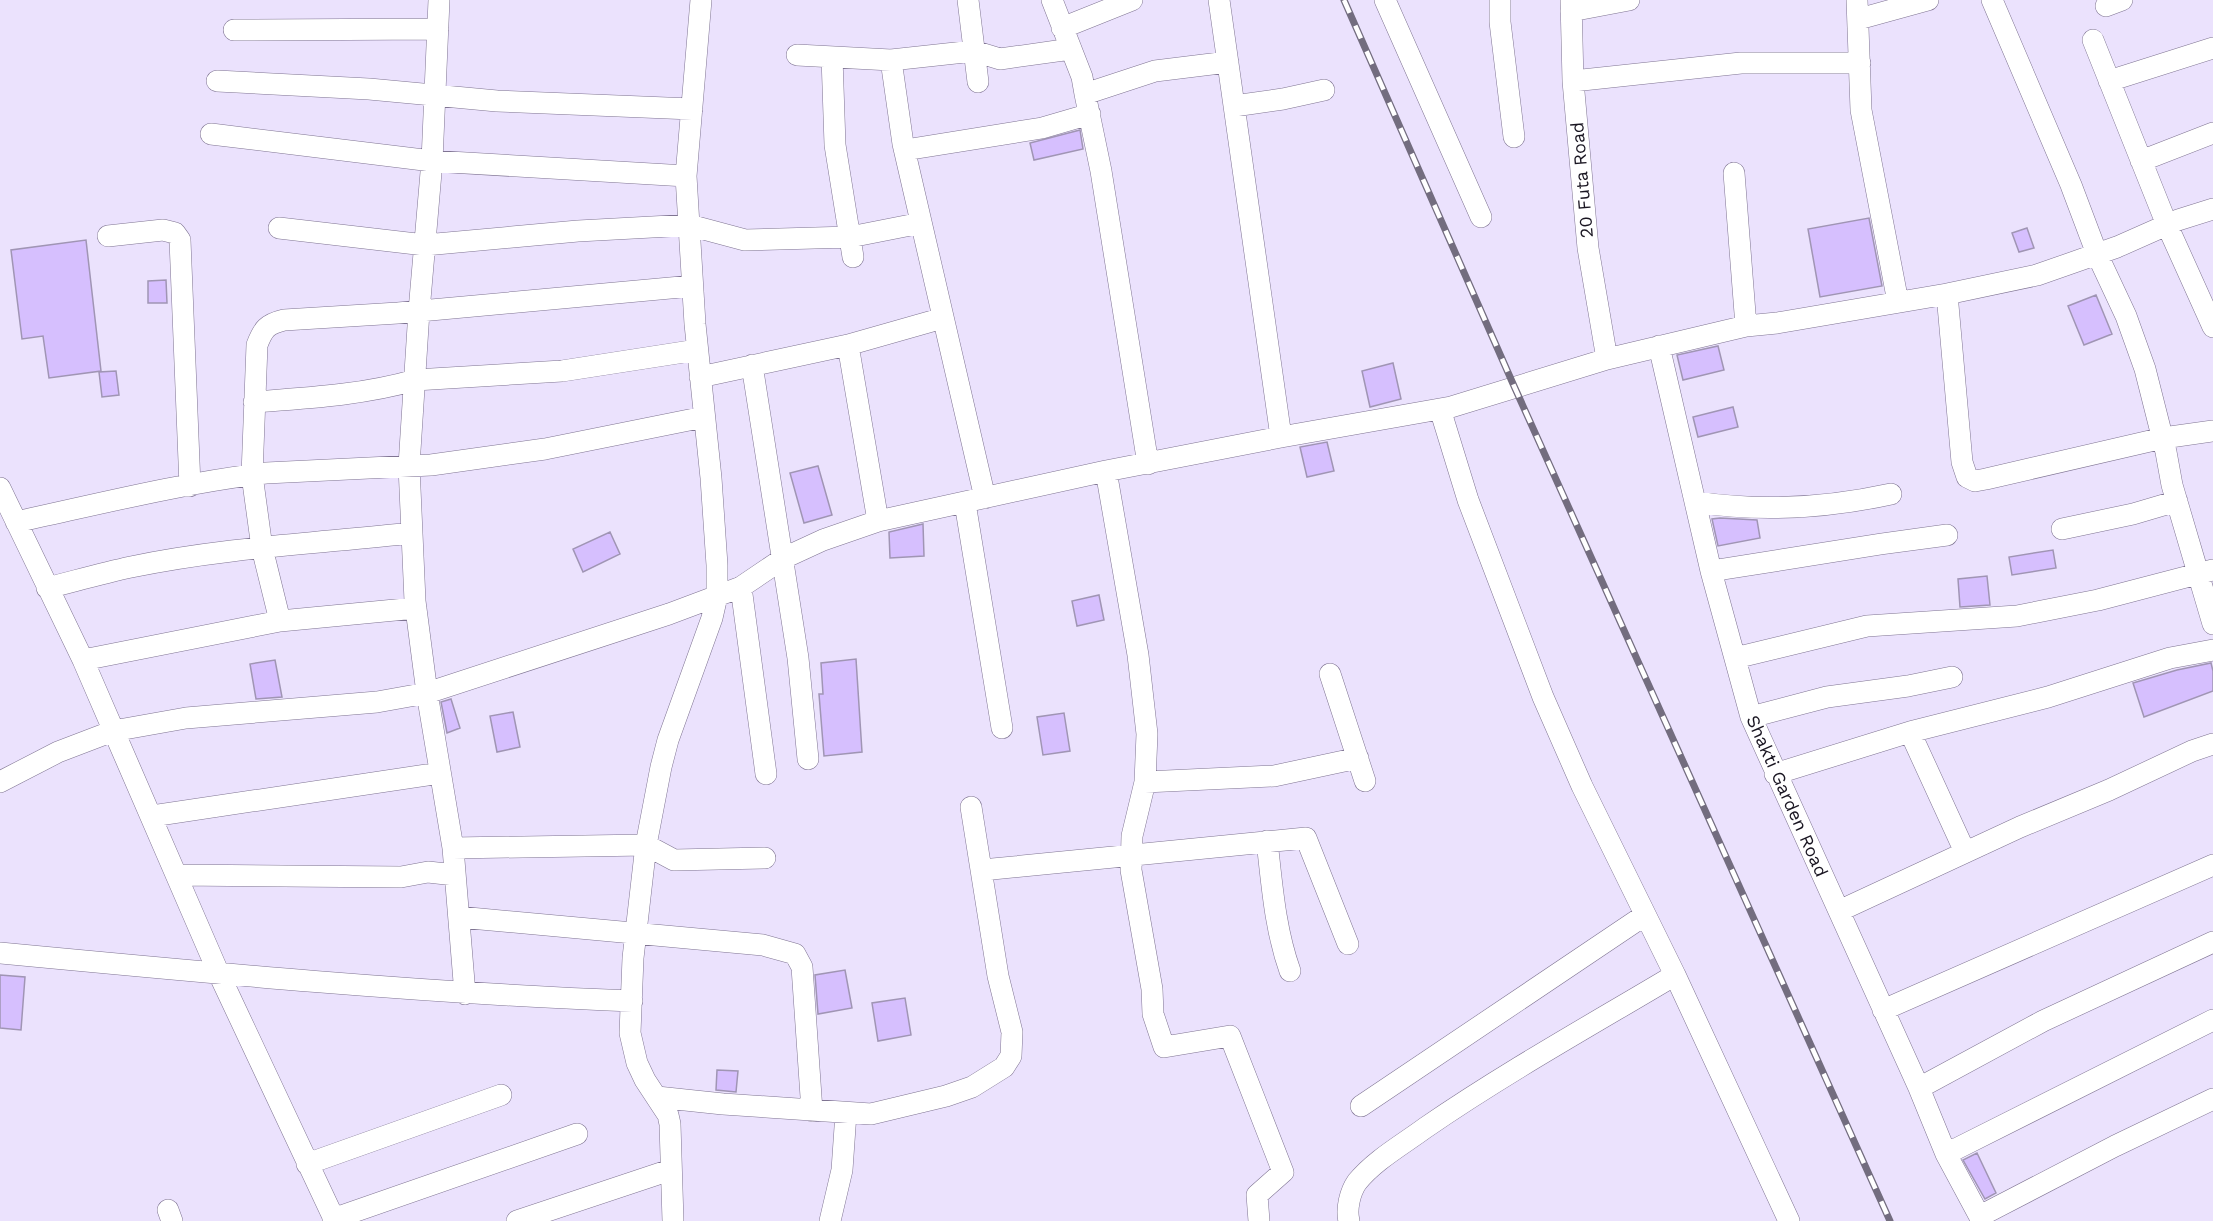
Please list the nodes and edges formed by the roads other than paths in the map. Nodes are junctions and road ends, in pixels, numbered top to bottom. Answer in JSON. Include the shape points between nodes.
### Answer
{"nodes":[{"id":1,"x":439,"y":0,"type":"edge"},
{"id":2,"x":701,"y":0,"type":"edge"},
{"id":3,"x":968,"y":0,"type":"edge"},
{"id":4,"x":1053,"y":0,"type":"edge"},
{"id":5,"x":1132,"y":0,"type":"edge"},
{"id":6,"x":1219,"y":0,"type":"edge"},
{"id":7,"x":1385,"y":0,"type":"edge"},
{"id":8,"x":1500,"y":0,"type":"edge"},
{"id":9,"x":1629,"y":0,"type":"edge"},
{"id":10,"x":1928,"y":0,"type":"edge"},
{"id":11,"x":1992,"y":0,"type":"edge"},
{"id":12,"x":1571,"y":6,"type":"edge"},
{"id":13,"x":1858,"y":9,"type":"edge"},
{"id":14,"x":1062,"y":28,"type":"junction"},
{"id":15,"x":438,"y":29,"type":"junction"},
{"id":16,"x":234,"y":30,"type":"dead end"},
{"id":17,"x":2093,"y":40,"type":"dead end"},
{"id":18,"x":2213,"y":48,"type":"edge"},
{"id":19,"x":1071,"y":49,"type":"junction"},
{"id":20,"x":974,"y":51,"type":"junction"},
{"id":21,"x":797,"y":55,"type":"dead end"},
{"id":22,"x":832,"y":57,"type":"junction"},
{"id":23,"x":891,"y":60,"type":"junction"},
{"id":24,"x":1228,"y":62,"type":"junction"},
{"id":25,"x":1860,"y":63,"type":"junction"},
{"id":26,"x":217,"y":81,"type":"dead end"},
{"id":27,"x":1573,"y":81,"type":"junction"},
{"id":28,"x":2109,"y":81,"type":"junction"},
{"id":29,"x":978,"y":82,"type":"dead end"},
{"id":30,"x":1324,"y":90,"type":"dead end"},
{"id":31,"x":435,"y":95,"type":"junction"},
{"id":32,"x":1088,"y":104,"type":"junction"},
{"id":33,"x":1234,"y":106,"type":"junction"},
{"id":34,"x":692,"y":109,"type":"junction"},
{"id":35,"x":2213,"y":133,"type":"edge"},
{"id":36,"x":211,"y":134,"type":"dead end"},
{"id":37,"x":1514,"y":137,"type":"dead end"},
{"id":38,"x":904,"y":150,"type":"junction"},
{"id":39,"x":432,"y":160,"type":"junction"},
{"id":40,"x":2141,"y":161,"type":"junction"},
{"id":41,"x":1734,"y":173,"type":"dead end"},
{"id":42,"x":686,"y":176,"type":"junction"},
{"id":43,"x":2213,"y":209,"type":"edge"},
{"id":44,"x":1481,"y":217,"type":"dead end"},
{"id":45,"x":921,"y":223,"type":"junction"},
{"id":46,"x":689,"y":225,"type":"junction"},
{"id":47,"x":2167,"y":225,"type":"junction"},
{"id":48,"x":279,"y":228,"type":"dead end"},
{"id":49,"x":108,"y":236,"type":"dead end"},
{"id":50,"x":424,"y":245,"type":"junction"},
{"id":51,"x":851,"y":247,"type":"junction"},
{"id":52,"x":2097,"y":254,"type":"junction"},
{"id":53,"x":692,"y":286,"type":"junction"},
{"id":54,"x":2205,"y":290,"type":"edge"},
{"id":55,"x":1947,"y":294,"type":"junction"},
{"id":56,"x":1898,"y":302,"type":"junction"},
{"id":57,"x":418,"y":311,"type":"junction"},
{"id":58,"x":943,"y":318,"type":"junction"},
{"id":59,"x":1746,"y":326,"type":"junction"},
{"id":60,"x":2213,"y":327,"type":"edge"},
{"id":61,"x":848,"y":345,"type":"junction"},
{"id":62,"x":1659,"y":346,"type":"junction"},
{"id":63,"x":698,"y":350,"type":"junction"},
{"id":64,"x":1607,"y":359,"type":"junction"},
{"id":65,"x":752,"y":365,"type":"junction"},
{"id":66,"x":700,"y":377,"type":"junction"},
{"id":67,"x":415,"y":380,"type":"junction"},
{"id":68,"x":254,"y":402,"type":"junction"},
{"id":69,"x":1440,"y":409,"type":"junction"},
{"id":70,"x":705,"y":417,"type":"junction"},
{"id":71,"x":2213,"y":431,"type":"edge"},
{"id":72,"x":1281,"y":436,"type":"junction"},
{"id":73,"x":2163,"y":438,"type":"junction"},
{"id":74,"x":1148,"y":464,"type":"junction"},
{"id":75,"x":409,"y":466,"type":"junction"},
{"id":76,"x":1106,"y":471,"type":"junction"},
{"id":77,"x":252,"y":475,"type":"junction"},
{"id":78,"x":190,"y":486,"type":"junction"},
{"id":79,"x":0,"y":488,"type":"edge"},
{"id":80,"x":1891,"y":494,"type":"dead end"},
{"id":81,"x":975,"y":500,"type":"junction"},
{"id":82,"x":2177,"y":501,"type":"junction"},
{"id":83,"x":1696,"y":502,"type":"junction"},
{"id":84,"x":878,"y":521,"type":"junction"},
{"id":85,"x":16,"y":522,"type":"junction"},
{"id":86,"x":2062,"y":529,"type":"dead end"},
{"id":87,"x":412,"y":533,"type":"junction"},
{"id":88,"x":1947,"y":535,"type":"dead end"},
{"id":89,"x":262,"y":549,"type":"junction"},
{"id":90,"x":784,"y":558,"type":"junction"},
{"id":91,"x":2206,"y":571,"type":"edge"},
{"id":92,"x":1711,"y":572,"type":"junction"},
{"id":93,"x":741,"y":587,"type":"junction"},
{"id":94,"x":47,"y":588,"type":"junction"},
{"id":95,"x":717,"y":596,"type":"junction"},
{"id":96,"x":416,"y":608,"type":"junction"},
{"id":97,"x":280,"y":621,"type":"junction"},
{"id":98,"x":2213,"y":624,"type":"edge"},
{"id":99,"x":2213,"y":650,"type":"edge"},
{"id":100,"x":1735,"y":658,"type":"junction"},
{"id":101,"x":83,"y":660,"type":"junction"},
{"id":102,"x":1330,"y":674,"type":"dead end"},
{"id":103,"x":1952,"y":677,"type":"dead end"},
{"id":104,"x":427,"y":693,"type":"junction"},
{"id":105,"x":1750,"y":717,"type":"junction"},
{"id":106,"x":1002,"y":728,"type":"dead end"},
{"id":107,"x":113,"y":730,"type":"junction"},
{"id":108,"x":1910,"y":732,"type":"junction"},
{"id":109,"x":2213,"y":744,"type":"edge"},
{"id":110,"x":1358,"y":758,"type":"junction"},
{"id":111,"x":808,"y":759,"type":"dead end"},
{"id":112,"x":440,"y":772,"type":"junction"},
{"id":113,"x":766,"y":774,"type":"dead end"},
{"id":114,"x":1775,"y":774,"type":"junction"},
{"id":115,"x":1365,"y":781,"type":"dead end"},
{"id":116,"x":0,"y":782,"type":"edge"},
{"id":117,"x":1145,"y":782,"type":"junction"},
{"id":118,"x":971,"y":807,"type":"dead end"},
{"id":119,"x":152,"y":816,"type":"junction"},
{"id":120,"x":1267,"y":842,"type":"junction"},
{"id":121,"x":646,"y":846,"type":"junction"},
{"id":122,"x":453,"y":848,"type":"junction"},
{"id":123,"x":1965,"y":852,"type":"junction"},
{"id":124,"x":1131,"y":854,"type":"junction"},
{"id":125,"x":765,"y":858,"type":"dead end"},
{"id":126,"x":2213,"y":865,"type":"edge"},
{"id":127,"x":982,"y":870,"type":"junction"},
{"id":128,"x":177,"y":875,"type":"junction"},
{"id":129,"x":455,"y":875,"type":"junction"},
{"id":130,"x":1839,"y":911,"type":"junction"},
{"id":131,"x":1645,"y":915,"type":"junction"},
{"id":132,"x":459,"y":917,"type":"junction"},
{"id":133,"x":636,"y":934,"type":"junction"},
{"id":134,"x":2213,"y":942,"type":"edge"},
{"id":135,"x":1348,"y":944,"type":"dead end"},
{"id":136,"x":0,"y":953,"type":"edge"},
{"id":137,"x":1290,"y":970,"type":"dead end"},
{"id":138,"x":219,"y":974,"type":"junction"},
{"id":139,"x":1675,"y":975,"type":"junction"},
{"id":140,"x":465,"y":994,"type":"junction"},
{"id":141,"x":632,"y":1001,"type":"junction"},
{"id":142,"x":1883,"y":1010,"type":"junction"},
{"id":143,"x":2213,"y":1020,"type":"edge"},
{"id":144,"x":1919,"y":1088,"type":"junction"},
{"id":145,"x":501,"y":1095,"type":"dead end"},
{"id":146,"x":657,"y":1097,"type":"junction"},
{"id":147,"x":2213,"y":1099,"type":"edge"},
{"id":148,"x":1361,"y":1106,"type":"dead end"},
{"id":149,"x":812,"y":1111,"type":"junction"},
{"id":150,"x":846,"y":1113,"type":"junction"},
{"id":151,"x":577,"y":1134,"type":"dead end"},
{"id":152,"x":1946,"y":1154,"type":"junction"},
{"id":153,"x":307,"y":1164,"type":"junction"},
{"id":154,"x":670,"y":1170,"type":"junction"},
{"id":155,"x":1981,"y":1219,"type":"edge"},
{"id":156,"x":334,"y":1220,"type":"edge"},
{"id":157,"x":517,"y":1221,"type":"edge"},
{"id":158,"x":673,"y":1221,"type":"edge"},
{"id":159,"x":830,"y":1221,"type":"edge"},
{"id":160,"x":1259,"y":1221,"type":"edge"},
{"id":161,"x":1349,"y":1221,"type":"edge"},
{"id":162,"x":1789,"y":1221,"type":"edge"}],
"edges":[{"from":1,"to":15,"type":"street"},
{"from":2,"to":34,"type":"street"},
{"from":3,"to":20,"type":"street"},
{"from":4,"to":14,"type":"street"},
{"from":5,"to":14,"type":"street"},
{"from":6,"to":24,"type":"street"},
{"from":7,"to":44,"type":"street"},
{"from":8,"to":37,"type":"street"},
{"from":9,"to":12,"type":"street"},
{"from":10,"to":13,"type":"street"},
{"from":11,"to":52,"type":"street"},
{"from":12,"to":27,"type":"street","name":"20 Futa Road"},
{"from":13,"to":25,"type":"street"},
{"from":14,"to":19,"type":"street"},
{"from":15,"to":16,"type":"street"},
{"from":15,"to":31,"type":"street"},
{"from":17,"to":28,"type":"street"},
{"from":18,"to":28,"type":"street"},
{"from":19,"to":20,"type":"street","via":[[1000,59]]},
{"from":19,"to":32,"type":"street"},
{"from":20,"to":23,"type":"street"},
{"from":20,"to":29,"type":"street"},
{"from":21,"to":22,"type":"street"},
{"from":22,"to":23,"type":"street"},
{"from":22,"to":51,"type":"street","via":[[835,145]]},
{"from":23,"to":38,"type":"street"},
{"from":24,"to":32,"type":"street","via":[[1155,71]]},
{"from":24,"to":33,"type":"street"},
{"from":25,"to":27,"type":"street","via":[[1741,63]]},
{"from":25,"to":56,"type":"street","via":[[1861,110]]},
{"from":26,"to":31,"type":"street"},
{"from":27,"to":64,"type":"street","name":"20 Futa Road","via":[[1588,248]]},
{"from":28,"to":40,"type":"street"},
{"from":30,"to":33,"type":"street"},
{"from":31,"to":34,"type":"street"},
{"from":31,"to":39,"type":"street"},
{"from":32,"to":38,"type":"street","via":[[1042,128]]},
{"from":32,"to":74,"type":"street"},
{"from":33,"to":72,"type":"street"},
{"from":34,"to":42,"type":"street"},
{"from":35,"to":40,"type":"street"},
{"from":36,"to":39,"type":"street"},
{"from":38,"to":45,"type":"street"},
{"from":39,"to":42,"type":"street"},
{"from":39,"to":50,"type":"street"},
{"from":40,"to":47,"type":"street"},
{"from":41,"to":59,"type":"street"},
{"from":42,"to":46,"type":"street"},
{"from":43,"to":47,"type":"street"},
{"from":45,"to":51,"type":"street"},
{"from":45,"to":58,"type":"street"},
{"from":46,"to":50,"type":"street"},
{"from":46,"to":51,"type":"street","via":[[745,240]]},
{"from":46,"to":53,"type":"street"},
{"from":47,"to":52,"type":"street"},
{"from":47,"to":54,"type":"street"},
{"from":48,"to":50,"type":"street"},
{"from":49,"to":78,"type":"street","via":[[163,230],[175,232],[180,240]]},
{"from":50,"to":57,"type":"street"},
{"from":52,"to":55,"type":"street","via":[[2037,275]]},
{"from":52,"to":73,"type":"street","via":[[2126,316]]},
{"from":53,"to":57,"type":"street"},
{"from":53,"to":63,"type":"street"},
{"from":54,"to":60,"type":"street"},
{"from":55,"to":56,"type":"street"},
{"from":55,"to":73,"type":"street","via":[[1962,462],[1967,477],[1986,479]]},
{"from":56,"to":59,"type":"street"},
{"from":57,"to":67,"type":"street"},
{"from":57,"to":68,"type":"street","via":[[270,323],[257,345]]},
{"from":58,"to":61,"type":"street"},
{"from":58,"to":81,"type":"street"},
{"from":59,"to":62,"type":"street"},
{"from":61,"to":65,"type":"street"},
{"from":61,"to":84,"type":"street"},
{"from":62,"to":64,"type":"street"},
{"from":62,"to":83,"type":"street","name":"Shakti Garden Road"},
{"from":63,"to":66,"type":"street"},
{"from":63,"to":67,"type":"street","via":[[562,371]]},
{"from":64,"to":69,"type":"street"},
{"from":65,"to":66,"type":"street"},
{"from":65,"to":90,"type":"street"},
{"from":66,"to":70,"type":"street"},
{"from":67,"to":68,"type":"street","via":[[314,397]]},
{"from":67,"to":75,"type":"street"},
{"from":68,"to":77,"type":"street"},
{"from":69,"to":72,"type":"street"},
{"from":69,"to":131,"type":"street","via":[[1468,500],[1543,697]]},
{"from":70,"to":75,"type":"street","via":[[545,449]]},
{"from":70,"to":95,"type":"street"},
{"from":71,"to":73,"type":"street"},
{"from":72,"to":74,"type":"street"},
{"from":73,"to":82,"type":"street"},
{"from":74,"to":76,"type":"street"},
{"from":75,"to":77,"type":"street"},
{"from":75,"to":87,"type":"street"},
{"from":76,"to":81,"type":"street"},
{"from":76,"to":117,"type":"street","via":[[1138,655],[1146,734]]},
{"from":77,"to":78,"type":"street"},
{"from":77,"to":89,"type":"street"},
{"from":78,"to":85,"type":"street"},
{"from":79,"to":85,"type":"street"},
{"from":80,"to":83,"type":"street","via":[[1813,507]]},
{"from":81,"to":84,"type":"street"},
{"from":81,"to":106,"type":"street"},
{"from":82,"to":86,"type":"street"},
{"from":82,"to":91,"type":"street"},
{"from":83,"to":92,"type":"street","name":"Shakti Garden Road"},
{"from":84,"to":90,"type":"street"},
{"from":85,"to":94,"type":"street"},
{"from":87,"to":89,"type":"street"},
{"from":87,"to":96,"type":"street"},
{"from":88,"to":92,"type":"street"},
{"from":89,"to":94,"type":"street","via":[[131,567]]},
{"from":89,"to":97,"type":"street"},
{"from":90,"to":93,"type":"street"},
{"from":90,"to":111,"type":"street"},
{"from":91,"to":98,"type":"street"},
{"from":91,"to":100,"type":"street","via":[[2098,600],[2017,616],[1867,626]]},
{"from":92,"to":100,"type":"street","name":"Shakti Garden Road"},
{"from":93,"to":95,"type":"street"},
{"from":93,"to":113,"type":"street"},
{"from":94,"to":101,"type":"street"},
{"from":95,"to":104,"type":"street"},
{"from":95,"to":121,"type":"street","via":[[668,740]]},
{"from":96,"to":97,"type":"street"},
{"from":96,"to":104,"type":"street"},
{"from":97,"to":101,"type":"street"},
{"from":99,"to":108,"type":"street","via":[[2169,658],[2048,697]]},
{"from":100,"to":105,"type":"street","name":"Shakti Garden Road"},
{"from":101,"to":107,"type":"street"},
{"from":102,"to":110,"type":"street"},
{"from":103,"to":105,"type":"street","via":[[1827,697]]},
{"from":104,"to":107,"type":"street","via":[[377,702],[186,718]]},
{"from":104,"to":112,"type":"street"},
{"from":105,"to":114,"type":"street","name":"Shakti Garden Road"},
{"from":107,"to":116,"type":"street","via":[[58,752]]},
{"from":107,"to":119,"type":"street"},
{"from":108,"to":114,"type":"street"},
{"from":108,"to":123,"type":"street"},
{"from":109,"to":123,"type":"street"},
{"from":110,"to":115,"type":"street"},
{"from":110,"to":117,"type":"street","via":[[1274,776]]},
{"from":112,"to":119,"type":"street"},
{"from":112,"to":122,"type":"street"},
{"from":114,"to":130,"type":"street","name":"Shakti Garden Road"},
{"from":117,"to":124,"type":"street"},
{"from":118,"to":127,"type":"street"},
{"from":119,"to":128,"type":"street"},
{"from":120,"to":124,"type":"street"},
{"from":120,"to":135,"type":"street","via":[[1306,838]]},
{"from":120,"to":137,"type":"street","via":[[1281,945]]},
{"from":121,"to":122,"type":"street"},
{"from":121,"to":125,"type":"street","via":[[674,860]]},
{"from":121,"to":133,"type":"street"},
{"from":122,"to":129,"type":"street"},
{"from":123,"to":130,"type":"street"},
{"from":124,"to":127,"type":"street"},
{"from":124,"to":160,"type":"street","via":[[1153,1014],[1164,1047],[1230,1036],[1283,1172],[1257,1195]]},
{"from":126,"to":142,"type":"street"},
{"from":127,"to":150,"type":"street","via":[[998,976],[1012,1032],[1011,1056],[1004,1067],[989,1077],[946,1096],[871,1114]]},
{"from":128,"to":129,"type":"street"},
{"from":128,"to":138,"type":"street"},
{"from":129,"to":132,"type":"street"},
{"from":130,"to":142,"type":"street","name":"Shakti Garden Road"},
{"from":131,"to":139,"type":"street"},
{"from":131,"to":148,"type":"street"},
{"from":132,"to":133,"type":"street"},
{"from":132,"to":140,"type":"street"},
{"from":133,"to":141,"type":"street"},
{"from":133,"to":149,"type":"street","via":[[763,945],[795,954],[802,967]]},
{"from":134,"to":144,"type":"street","via":[[2043,1022]]},
{"from":136,"to":138,"type":"street"},
{"from":138,"to":140,"type":"street"},
{"from":138,"to":153,"type":"street"},
{"from":139,"to":161,"type":"street","via":[[1460,1104],[1379,1161],[1357,1183],[1350,1198]]},
{"from":139,"to":162,"type":"street"},
{"from":140,"to":141,"type":"street"},
{"from":141,"to":146,"type":"street","via":[[630,1033],[637,1063]]},
{"from":142,"to":144,"type":"street","name":"Shakti Garden Road"},
{"from":143,"to":152,"type":"street"},
{"from":144,"to":152,"type":"street","name":"Shakti Garden Road"},
{"from":145,"to":153,"type":"street"},
{"from":146,"to":149,"type":"street"},
{"from":146,"to":154,"type":"street","via":[[670,1124]]},
{"from":147,"to":155,"type":"street","via":[[2115,1146]]},
{"from":149,"to":150,"type":"street"},
{"from":150,"to":159,"type":"street","via":[[842,1170]]},
{"from":151,"to":156,"type":"street"},
{"from":152,"to":155,"type":"street","name":"Shakti Garden Road"},
{"from":153,"to":156,"type":"street"},
{"from":154,"to":157,"type":"street"},
{"from":154,"to":158,"type":"street"}]}
